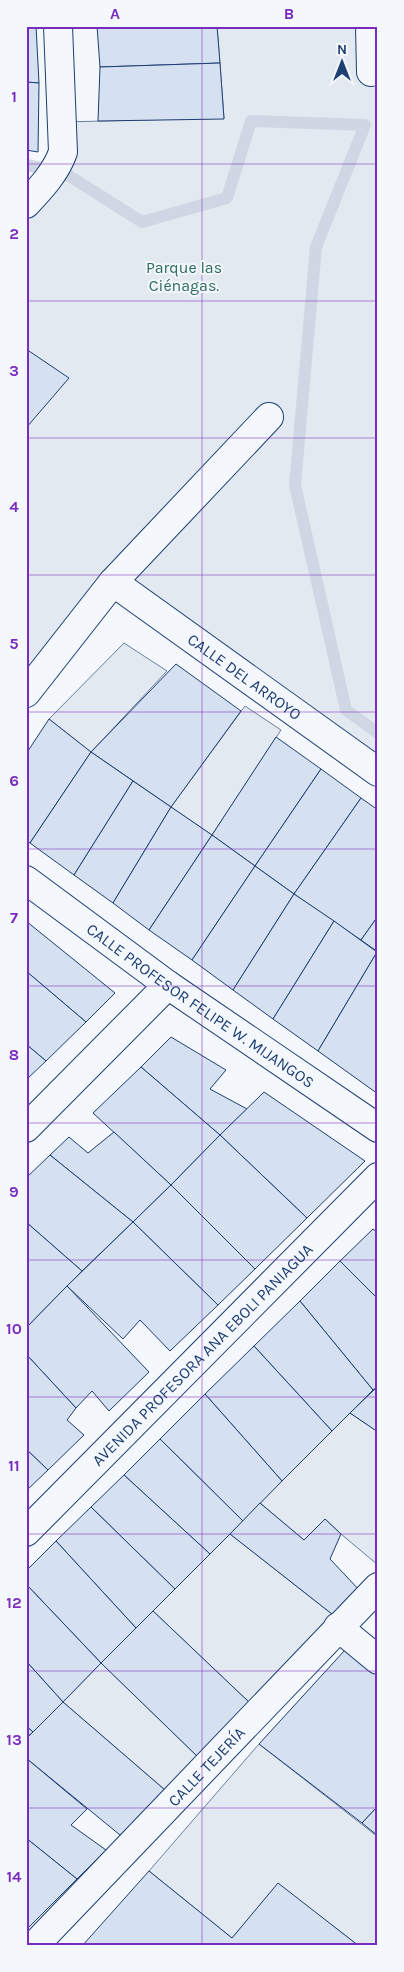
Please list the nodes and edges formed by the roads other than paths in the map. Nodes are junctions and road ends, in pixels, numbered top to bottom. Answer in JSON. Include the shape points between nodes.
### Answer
{"nodes":[{"id":1,"x":58,"y":26,"type":"edge"},
{"id":2,"x":370,"y":26,"type":"edge"},
{"id":3,"x":371,"y":72,"type":"dead end"},
{"id":4,"x":26,"y":204,"type":"edge"},
{"id":5,"x":269,"y":416,"type":"dead end"},
{"id":6,"x":114,"y":582,"type":"junction"},
{"id":7,"x":26,"y":693,"type":"edge"},
{"id":8,"x":378,"y":772,"type":"edge"},
{"id":9,"x":26,"y":880,"type":"edge"},
{"id":10,"x":168,"y":985,"type":"junction"},
{"id":11,"x":26,"y":1128,"type":"edge"},
{"id":12,"x":378,"y":1128,"type":"edge"},
{"id":13,"x":378,"y":1177,"type":"edge"},
{"id":14,"x":26,"y":1532,"type":"edge"},
{"id":15,"x":378,"y":1587,"type":"edge"},
{"id":16,"x":338,"y":1627,"type":"junction"},
{"id":17,"x":378,"y":1660,"type":"edge"},
{"id":18,"x":34,"y":1946,"type":"edge"}],
"edges":[{"from":1,"to":4,"type":"street","via":[[63,152],[44,184]]},
{"from":2,"to":3,"type":"street"},
{"from":5,"to":6,"type":"street"},
{"from":6,"to":7,"type":"street"},
{"from":6,"to":8,"type":"street","name":"CALLE DEL ARROYO"},
{"from":9,"to":10,"type":"street","name":"CALLE PROFESOR FELIPE W. MIJANGOS"},
{"from":10,"to":11,"type":"street"},
{"from":10,"to":12,"type":"street","name":"CALLE PROFESOR FELIPE W. MIJANGOS"},
{"from":13,"to":14,"type":"street","name":"AVENIDA PROFESORA ANA EBOLI PANIAGUA"},
{"from":15,"to":16,"type":"street","name":"CALLE TEJERÍA"},
{"from":16,"to":17,"type":"street"},
{"from":16,"to":18,"type":"street","name":"CALLE TEJERÍA"}]}
